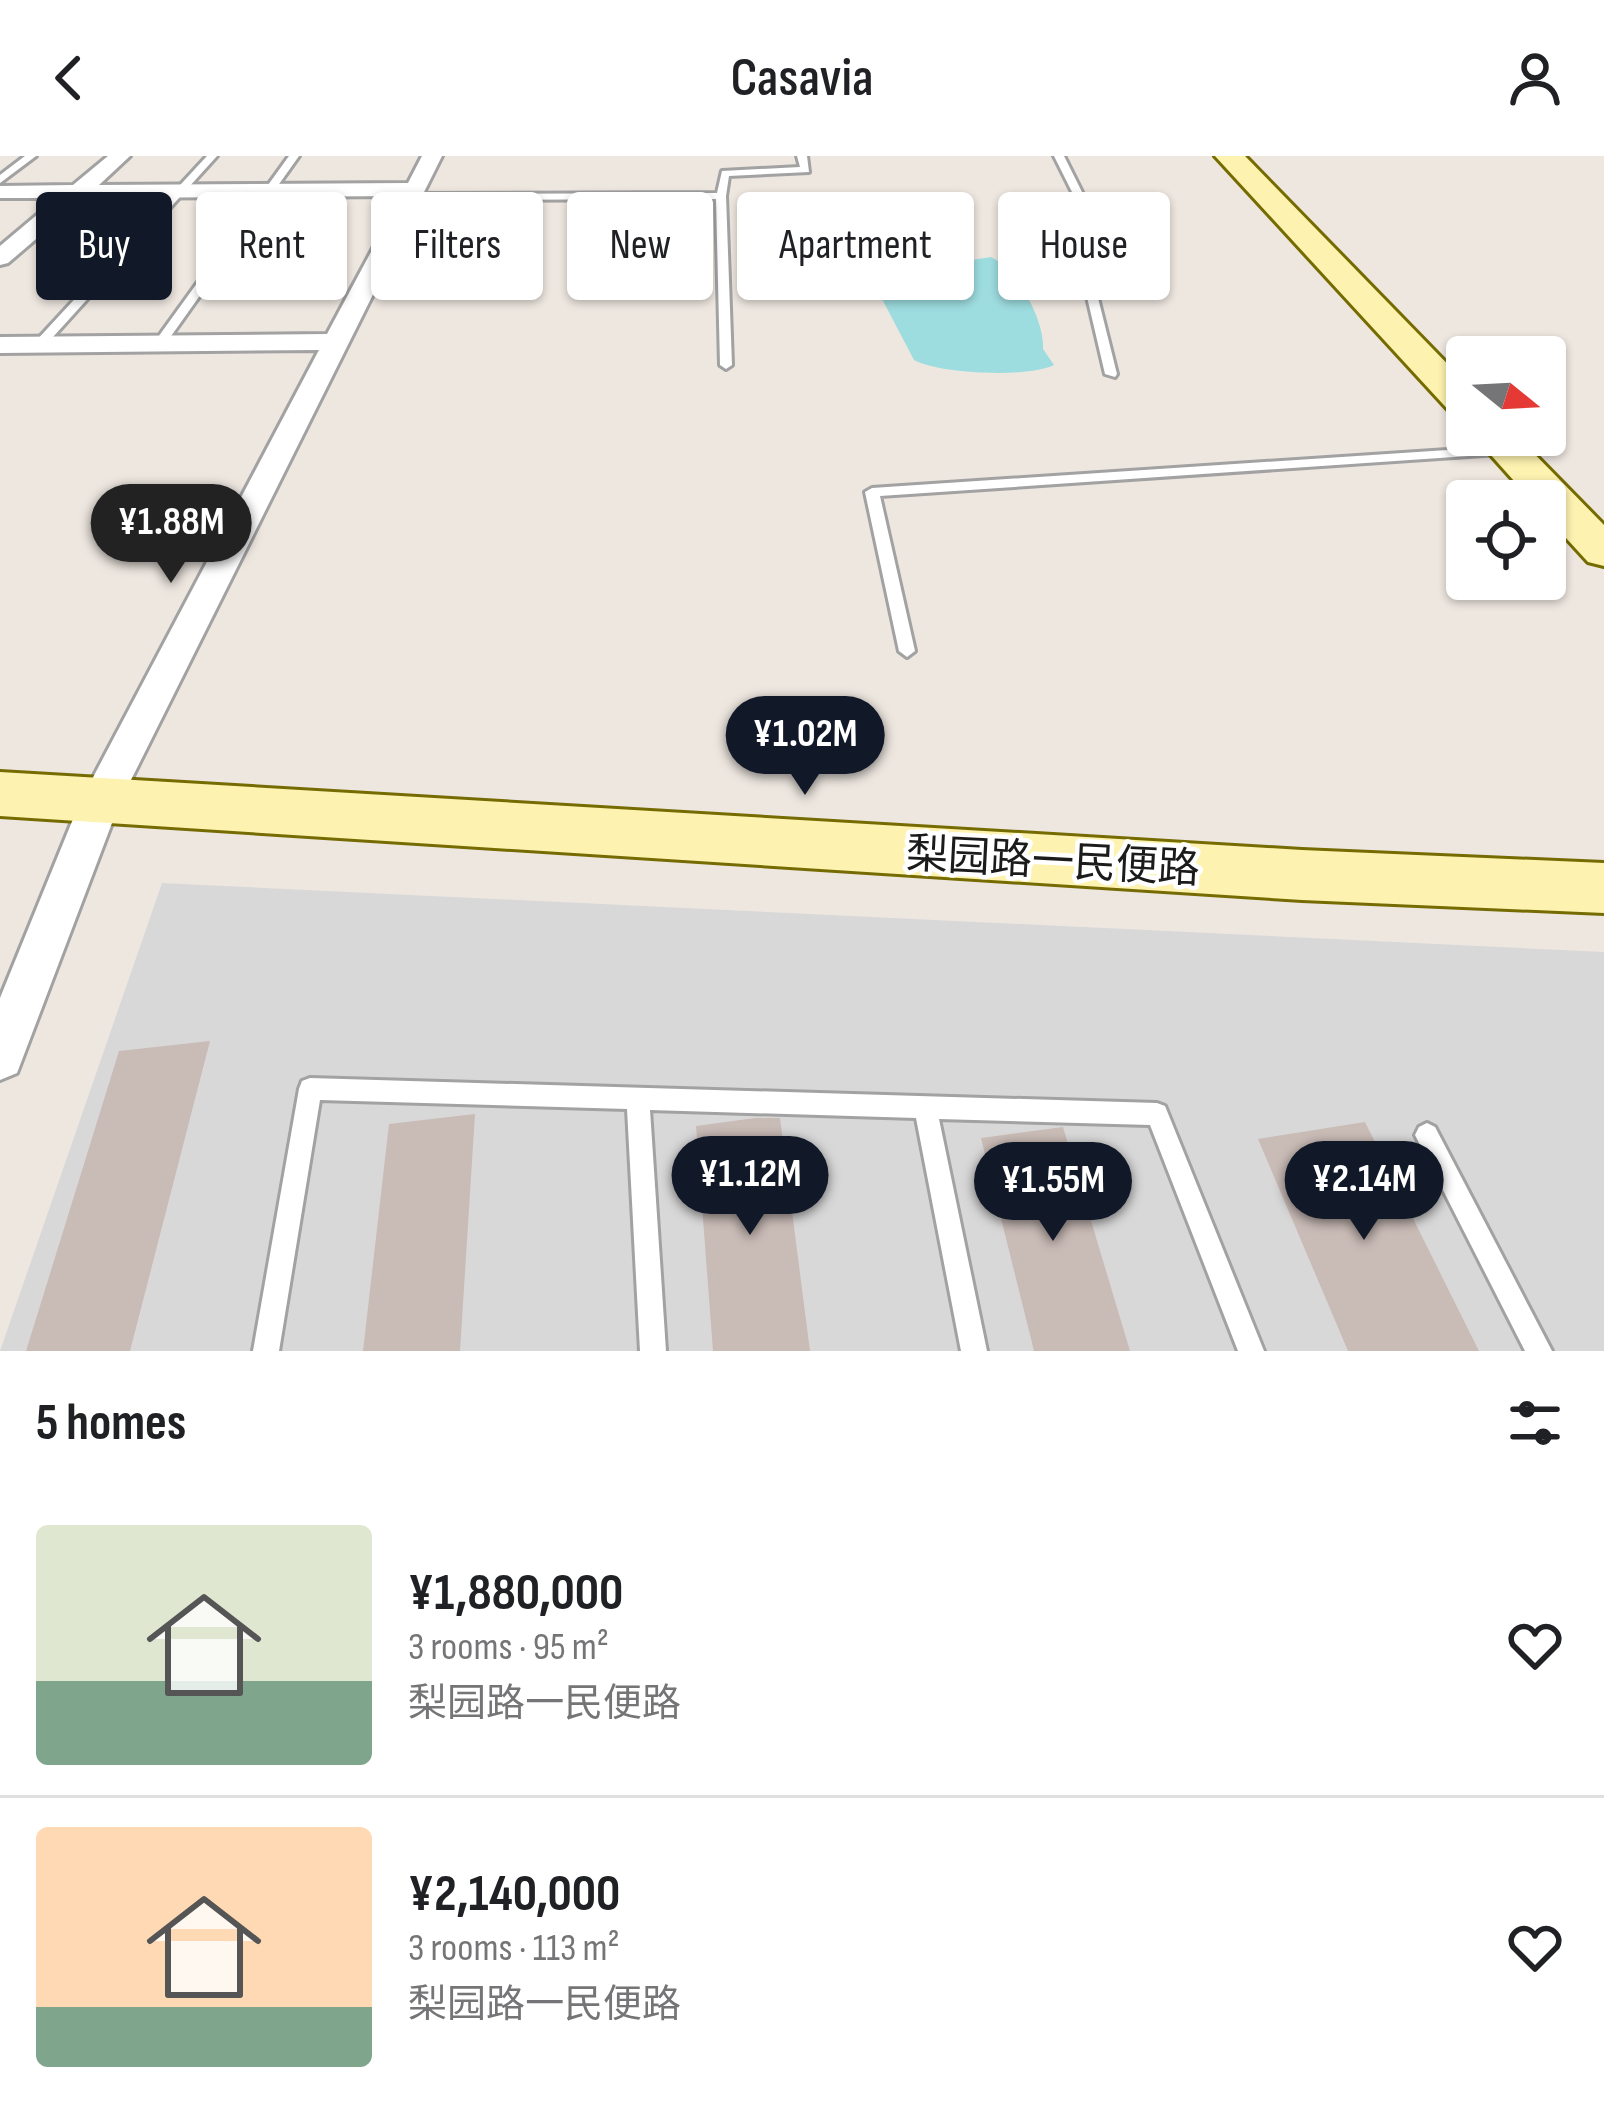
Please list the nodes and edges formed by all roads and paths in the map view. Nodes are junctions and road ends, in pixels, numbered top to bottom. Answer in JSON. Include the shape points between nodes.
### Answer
{"nodes":[{"id":1,"x":31,"y":156,"type":"edge"},
{"id":2,"x":119,"y":156,"type":"edge"},
{"id":3,"x":212,"y":156,"type":"edge"},
{"id":4,"x":294,"y":156,"type":"edge"},
{"id":5,"x":432,"y":156,"type":"edge"},
{"id":6,"x":802,"y":156,"type":"edge"},
{"id":7,"x":1059,"y":156,"type":"edge"},
{"id":8,"x":1228,"y":156,"type":"edge"},
{"id":9,"x":0,"y":180,"type":"edge"},
{"id":10,"x":176,"y":190,"type":"junction"},
{"id":11,"x":270,"y":190,"type":"junction"},
{"id":12,"x":75,"y":191,"type":"junction"},
{"id":13,"x":0,"y":192,"type":"edge"},
{"id":14,"x":371,"y":192,"type":"edge"},
{"id":15,"x":414,"y":192,"type":"edge"},
{"id":16,"x":543,"y":194,"type":"edge"},
{"id":17,"x":721,"y":196,"type":"junction"},
{"id":18,"x":0,"y":258,"type":"edge"},
{"id":19,"x":371,"y":274,"type":"edge"},
{"id":20,"x":336,"y":341,"type":"junction"},
{"id":21,"x":160,"y":344,"type":"junction"},
{"id":22,"x":0,"y":345,"type":"edge"},
{"id":23,"x":40,"y":345,"type":"junction"},
{"id":24,"x":726,"y":365,"type":"dead end"},
{"id":25,"x":1111,"y":374,"type":"dead end"},
{"id":26,"x":1446,"y":385,"type":"edge"},
{"id":27,"x":1446,"y":446,"type":"edge"},
{"id":28,"x":1513,"y":456,"type":"edge"},
{"id":29,"x":1604,"y":552,"type":"edge"},
{"id":30,"x":907,"y":651,"type":"dead end"},
{"id":31,"x":0,"y":794,"type":"edge"},
{"id":32,"x":100,"y":802,"type":"junction"},
{"id":33,"x":1604,"y":888,"type":"edge"},
{"id":34,"x":0,"y":1057,"type":"edge"},
{"id":35,"x":638,"y":1099,"type":"junction"},
{"id":36,"x":925,"y":1107,"type":"junction"},
{"id":37,"x":1427,"y":1135,"type":"dead end"},
{"id":38,"x":266,"y":1351,"type":"edge"},
{"id":39,"x":653,"y":1351,"type":"edge"},
{"id":40,"x":974,"y":1351,"type":"edge"},
{"id":41,"x":1251,"y":1351,"type":"edge"},
{"id":42,"x":1539,"y":1351,"type":"edge"}],
"edges":[{"from":1,"to":9,"type":"lane"},
{"from":2,"to":12,"type":"street"},
{"from":3,"to":10,"type":"lane"},
{"from":4,"to":11,"type":"lane"},
{"from":5,"to":15,"type":"street"},
{"from":6,"to":17,"type":"lane","via":[[806,170],[724,173]]},
{"from":7,"to":25,"type":"lane","via":[[1083,214],[1082,254]]},
{"from":8,"to":26,"type":"main road"},
{"from":10,"to":11,"type":"street"},
{"from":10,"to":12,"type":"street"},
{"from":10,"to":23,"type":"lane"},
{"from":11,"to":14,"type":"street"},
{"from":11,"to":21,"type":"lane"},
{"from":12,"to":13,"type":"street"},
{"from":12,"to":18,"type":"street"},
{"from":16,"to":17,"type":"lane"},
{"from":17,"to":24,"type":"lane"},
{"from":19,"to":20,"type":"street"},
{"from":20,"to":21,"type":"street"},
{"from":20,"to":32,"type":"street"},
{"from":21,"to":23,"type":"street"},
{"from":22,"to":23,"type":"street"},
{"from":27,"to":30,"type":"lane","via":[[872,492]]},
{"from":28,"to":29,"type":"main road"},
{"from":31,"to":32,"type":"main road","name":"梨园路一民便路"},
{"from":32,"to":33,"type":"main road","name":"梨园路一民便路"},
{"from":32,"to":34,"type":"street"},
{"from":35,"to":36,"type":"lane"},
{"from":35,"to":38,"type":"lane","via":[[310,1089]]},
{"from":35,"to":39,"type":"lane"},
{"from":36,"to":40,"type":"lane"},
{"from":36,"to":41,"type":"lane","via":[[1157,1114]]},
{"from":37,"to":42,"type":"lane"}]}
